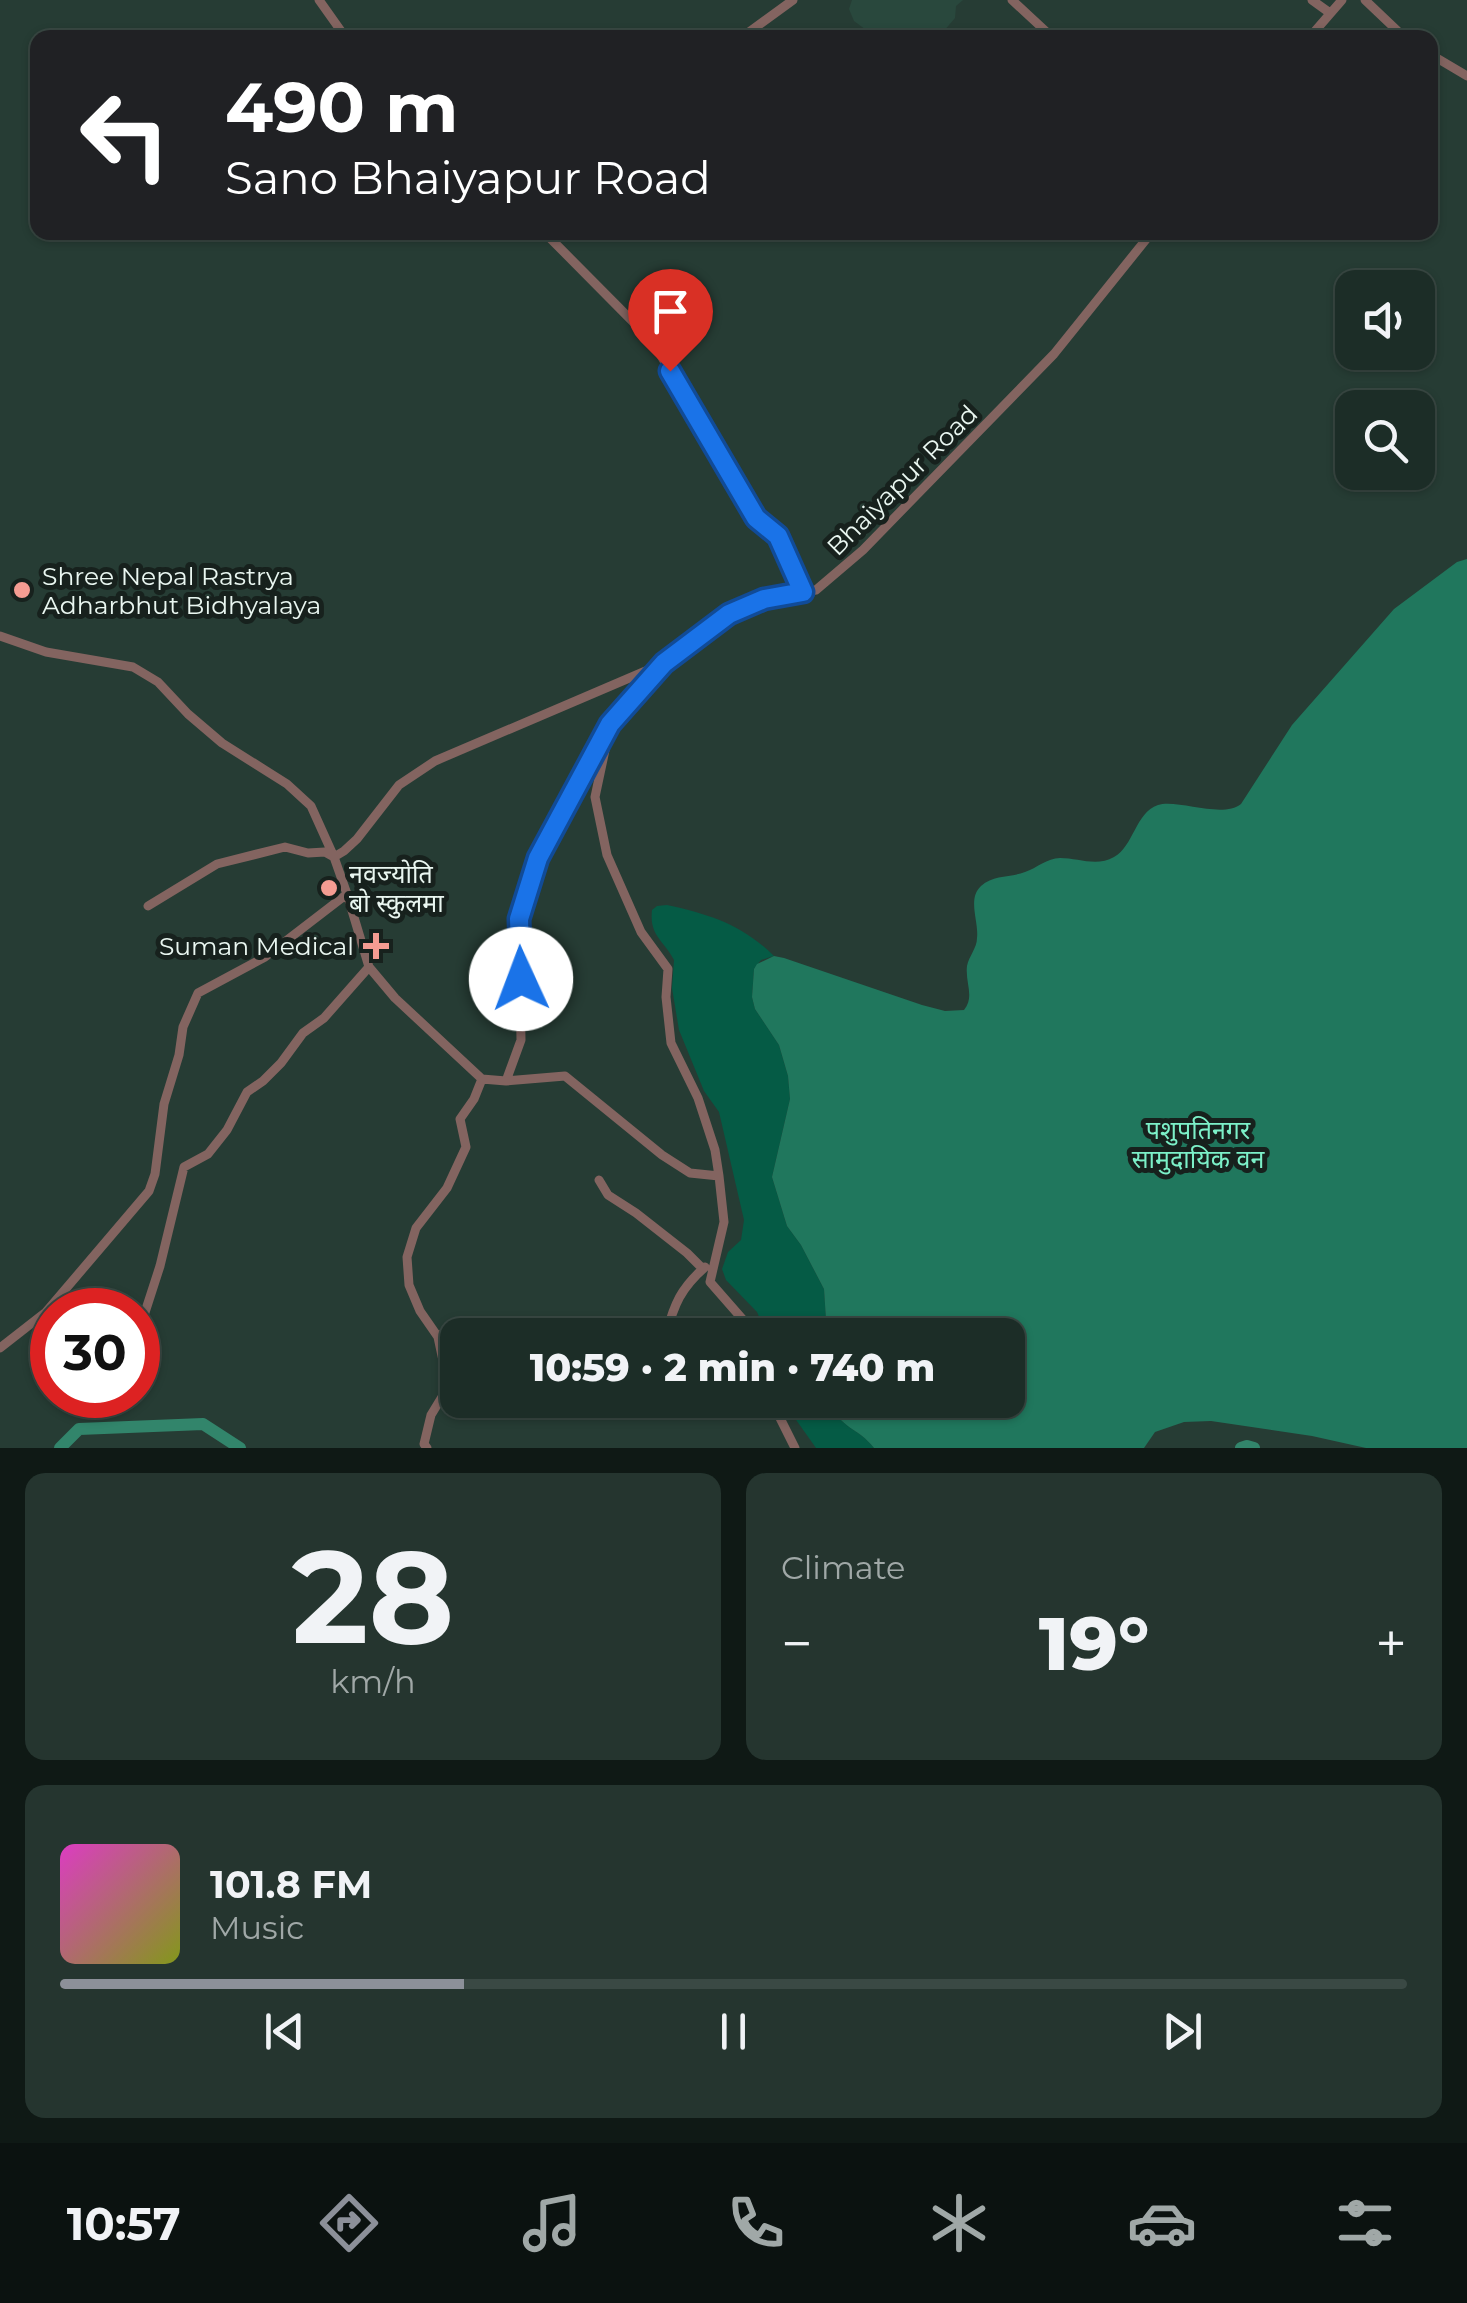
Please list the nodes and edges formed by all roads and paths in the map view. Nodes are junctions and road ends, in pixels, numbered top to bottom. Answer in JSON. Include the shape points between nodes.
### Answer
{"nodes":[{"id":1,"x":318,"y":0,"type":"edge"},
{"id":2,"x":793,"y":0,"type":"edge"},
{"id":3,"x":1012,"y":0,"type":"edge"},
{"id":4,"x":1312,"y":0,"type":"edge"},
{"id":5,"x":1342,"y":0,"type":"edge"},
{"id":6,"x":1365,"y":0,"type":"edge"},
{"id":7,"x":1330,"y":13,"type":"junction"},
{"id":8,"x":340,"y":30,"type":"edge"},
{"id":9,"x":752,"y":30,"type":"edge"},
{"id":10,"x":1044,"y":30,"type":"edge"},
{"id":11,"x":1316,"y":30,"type":"edge"},
{"id":12,"x":1397,"y":30,"type":"edge"},
{"id":13,"x":1438,"y":59,"type":"edge"},
{"id":14,"x":1467,"y":76,"type":"edge"},
{"id":15,"x":551,"y":240,"type":"edge"},
{"id":16,"x":557,"y":240,"type":"edge"},
{"id":17,"x":1146,"y":240,"type":"edge"},
{"id":18,"x":554,"y":243,"type":"junction"},
{"id":19,"x":803,"y":592,"type":"junction"},
{"id":20,"x":0,"y":636,"type":"edge"},
{"id":21,"x":664,"y":663,"type":"junction"},
{"id":22,"x":610,"y":724,"type":"junction"},
{"id":23,"x":334,"y":856,"type":"junction"},
{"id":24,"x":347,"y":894,"type":"junction"},
{"id":25,"x":148,"y":906,"type":"dead end"},
{"id":26,"x":369,"y":967,"type":"junction"},
{"id":27,"x":482,"y":1078,"type":"junction"},
{"id":28,"x":506,"y":1081,"type":"junction"},
{"id":29,"x":719,"y":1176,"type":"junction"},
{"id":30,"x":598,"y":1180,"type":"dead end"},
{"id":31,"x":715,"y":1258,"type":"junction"},
{"id":32,"x":703,"y":1269,"type":"junction"},
{"id":33,"x":153,"y":1288,"type":"edge"},
{"id":34,"x":670,"y":1318,"type":"edge"},
{"id":35,"x":741,"y":1318,"type":"edge"},
{"id":36,"x":438,"y":1337,"type":"joint"},
{"id":37,"x":0,"y":1348,"type":"edge"},
{"id":38,"x":780,"y":1418,"type":"edge"},
{"id":39,"x":427,"y":1448,"type":"edge"},
{"id":40,"x":796,"y":1448,"type":"edge"}],
"edges":[{"from":1,"to":8,"type":"street"},
{"from":2,"to":9,"type":"street"},
{"from":3,"to":10,"type":"street"},
{"from":4,"to":7,"type":"street"},
{"from":5,"to":7,"type":"street"},
{"from":6,"to":12,"type":"street"},
{"from":7,"to":11,"type":"street"},
{"from":13,"to":14,"type":"street"},
{"from":15,"to":18,"type":"street"},
{"from":16,"to":18,"type":"street"},
{"from":17,"to":19,"type":"street","name":"Bhaiyapur Road","via":[[1054,354],[863,550],[816,590]]},
{"from":18,"to":19,"type":"street","via":[[653,342],[756,518],[778,536]]},
{"from":19,"to":21,"type":"street","name":"Bhaiyapur Road","via":[[729,614]]},
{"from":20,"to":23,"type":"street","via":[[133,668],[158,682],[222,743],[311,806]]},
{"from":21,"to":22,"type":"street","name":"Bhaiyapur Road"},
{"from":21,"to":23,"type":"street","via":[[435,761],[399,786],[357,839]]},
{"from":22,"to":28,"type":"street","name":"Bhaiyapur Road","via":[[539,856],[519,919],[521,1040]]},
{"from":22,"to":29,"type":"street","via":[[594,797],[606,855],[640,932],[668,970],[671,1043],[698,1098]]},
{"from":23,"to":24,"type":"street"},
{"from":23,"to":25,"type":"street","via":[[285,847],[217,864]]},
{"from":24,"to":26,"type":"street"},
{"from":24,"to":37,"type":"street","via":[[265,957],[198,992],[183,1028],[148,1191],[46,1312]]},
{"from":26,"to":27,"type":"street"},
{"from":26,"to":33,"type":"street","via":[[247,1092],[208,1154],[184,1166]]},
{"from":27,"to":28,"type":"street"},
{"from":27,"to":36,"type":"street","via":[[460,1119],[466,1147],[406,1256],[409,1285]]},
{"from":28,"to":29,"type":"street","via":[[565,1076],[662,1155],[690,1172]]},
{"from":29,"to":31,"type":"street","via":[[724,1222]]},
{"from":30,"to":32,"type":"street","via":[[608,1196]]},
{"from":31,"to":32,"type":"street"},
{"from":31,"to":35,"type":"street","via":[[710,1282]]},
{"from":32,"to":34,"type":"street","via":[[686,1284]]},
{"from":36,"to":39,"type":"street","via":[[445,1392],[431,1415]]},
{"from":38,"to":40,"type":"street"}]}
